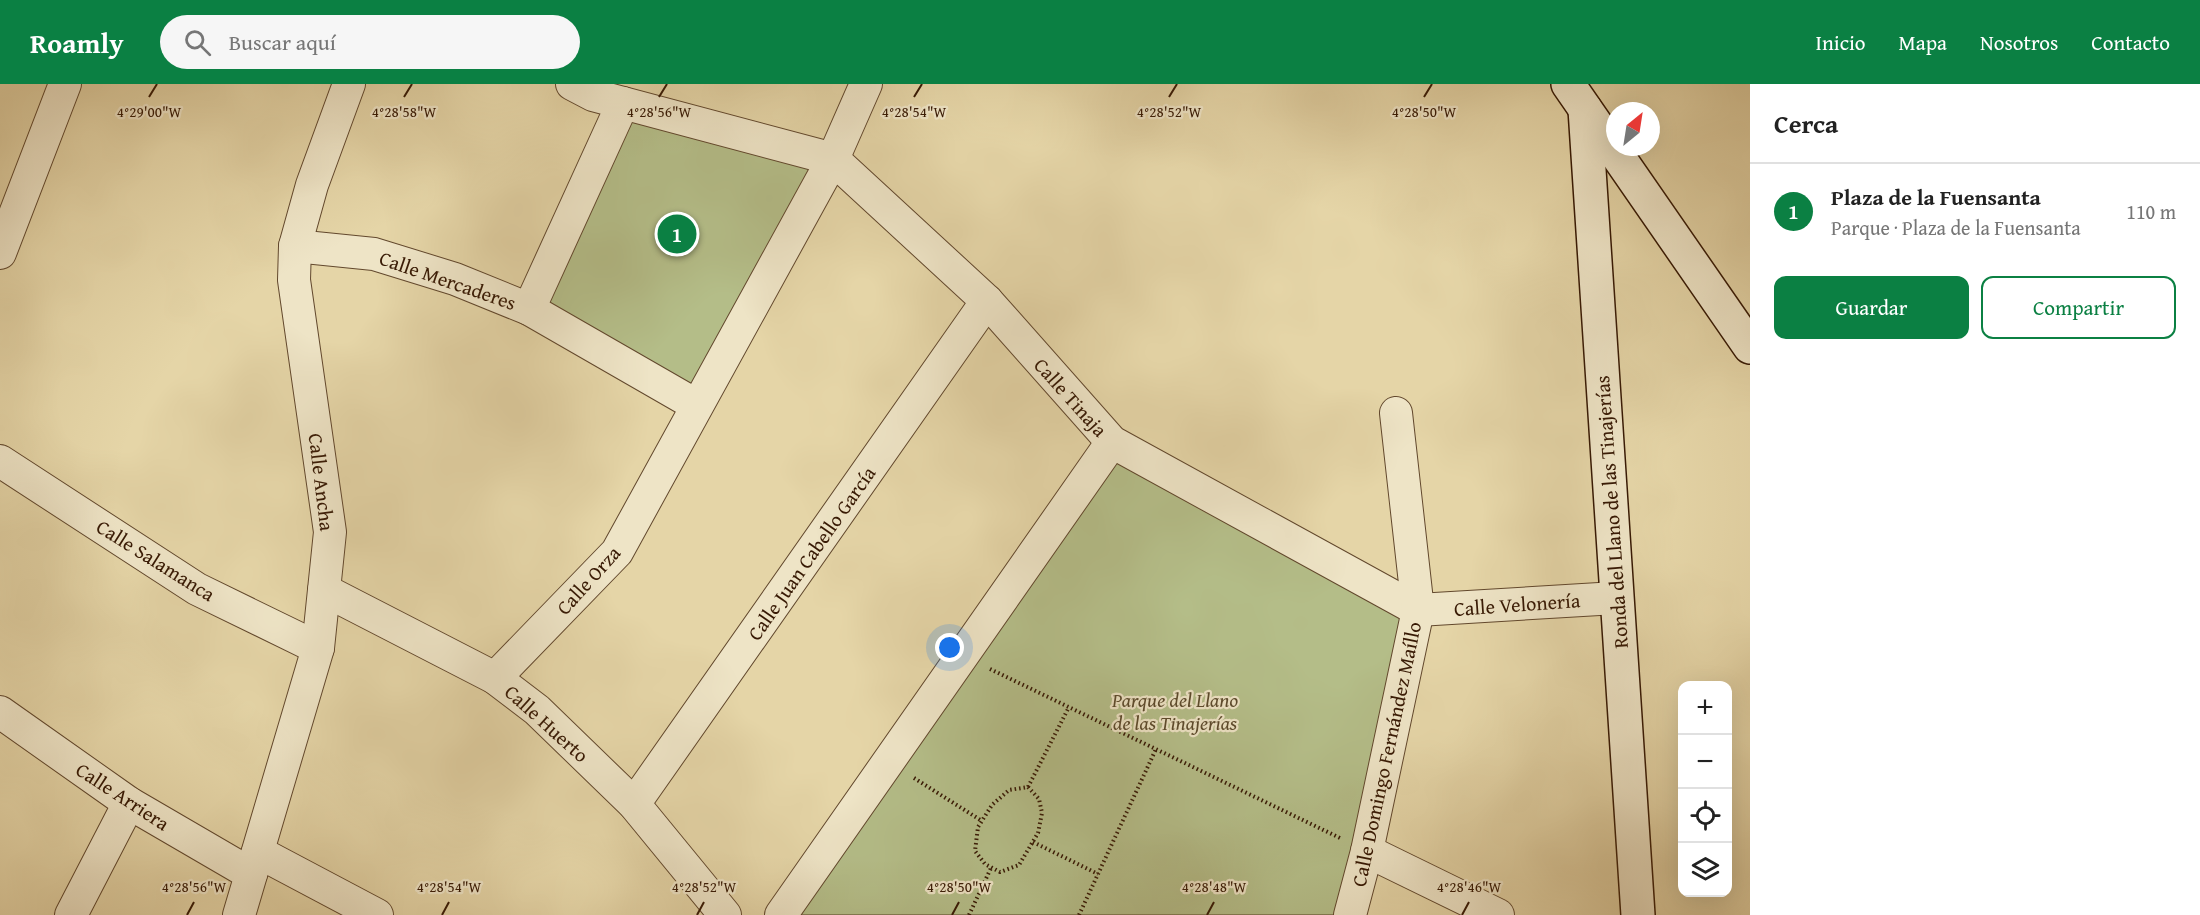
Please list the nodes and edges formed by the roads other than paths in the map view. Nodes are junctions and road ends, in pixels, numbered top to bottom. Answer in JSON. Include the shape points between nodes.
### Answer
{"nodes":[{"id":1,"x":65,"y":84,"type":"edge"},
{"id":2,"x":349,"y":84,"type":"edge"},
{"id":3,"x":572,"y":84,"type":"edge"},
{"id":4,"x":866,"y":84,"type":"edge"},
{"id":5,"x":1576,"y":96,"type":"edge"},
{"id":6,"x":623,"y":103,"type":"junction"},
{"id":7,"x":832,"y":159,"type":"junction"},
{"id":8,"x":295,"y":246,"type":"junction"},
{"id":9,"x":0,"y":253,"type":"edge"},
{"id":10,"x":987,"y":301,"type":"junction"},
{"id":11,"x":529,"y":309,"type":"junction"},
{"id":12,"x":1750,"y":347,"type":"edge"},
{"id":13,"x":696,"y":405,"type":"junction"},
{"id":14,"x":1396,"y":414,"type":"dead end"},
{"id":15,"x":1112,"y":442,"type":"junction"},
{"id":16,"x":0,"y":461,"type":"edge"},
{"id":17,"x":324,"y":590,"type":"junction"},
{"id":18,"x":1616,"y":598,"type":"junction"},
{"id":19,"x":1418,"y":610,"type":"junction"},
{"id":20,"x":318,"y":648,"type":"junction"},
{"id":21,"x":495,"y":678,"type":"junction"},
{"id":22,"x":0,"y":712,"type":"edge"},
{"id":23,"x":129,"y":803,"type":"junction"},
{"id":24,"x":634,"y":804,"type":"junction"},
{"id":25,"x":1367,"y":851,"type":"junction"},
{"id":26,"x":254,"y":863,"type":"junction"},
{"id":27,"x":71,"y":915,"type":"edge"},
{"id":28,"x":239,"y":915,"type":"edge"},
{"id":29,"x":377,"y":915,"type":"edge"},
{"id":30,"x":725,"y":915,"type":"edge"},
{"id":31,"x":781,"y":915,"type":"edge"},
{"id":32,"x":1350,"y":915,"type":"edge"},
{"id":33,"x":1498,"y":915,"type":"edge"},
{"id":34,"x":1638,"y":915,"type":"edge"}],
"edges":[{"from":1,"to":9,"type":"street"},
{"from":2,"to":8,"type":"street","name":"Calle Ancha","via":[[312,185]]},
{"from":3,"to":6,"type":"street","via":[[592,95]]},
{"from":4,"to":7,"type":"street","name":"Calle Orza"},
{"from":5,"to":12,"type":"street"},
{"from":5,"to":18,"type":"street","name":"Ronda del Llano de las Tinajerías"},
{"from":6,"to":7,"type":"street"},
{"from":6,"to":11,"type":"street"},
{"from":7,"to":10,"type":"street","name":"Calle Tinaja"},
{"from":7,"to":13,"type":"street","name":"Calle Orza"},
{"from":8,"to":11,"type":"street","name":"Calle Mercaderes","via":[[374,254],[455,279]]},
{"from":8,"to":17,"type":"street","name":"Calle Ancha","via":[[294,280],[330,532]]},
{"from":10,"to":15,"type":"street","name":"Calle Tinaja"},
{"from":10,"to":24,"type":"street","name":"Calle Juan Cabello García"},
{"from":11,"to":13,"type":"street","name":"Calle Mercaderes"},
{"from":13,"to":21,"type":"street","name":"Calle Orza","via":[[616,552]]},
{"from":14,"to":19,"type":"street","name":"Calle Domingo Fernández Maíllo"},
{"from":15,"to":19,"type":"street","name":"Calle Tinaja"},
{"from":15,"to":31,"type":"street"},
{"from":16,"to":20,"type":"street","name":"Calle Salamanca","via":[[197,589]]},
{"from":17,"to":20,"type":"street","name":"Calle Ancha"},
{"from":17,"to":21,"type":"street","name":"Calle Huerto"},
{"from":18,"to":19,"type":"street","name":"Calle Velonería"},
{"from":18,"to":34,"type":"street","name":"Ronda del Llano de las Tinajerías"},
{"from":19,"to":25,"type":"street","name":"Calle Domingo Fernández Maíllo"},
{"from":20,"to":26,"type":"street","name":"Calle Ancha"},
{"from":21,"to":24,"type":"street","name":"Calle Huerto","via":[[537,710]]},
{"from":22,"to":23,"type":"street","name":"Calle Arriera"},
{"from":23,"to":26,"type":"street","name":"Calle Arriera"},
{"from":23,"to":27,"type":"street"},
{"from":24,"to":30,"type":"street","name":"Calle Huerto"},
{"from":25,"to":32,"type":"street","name":"Calle Domingo Fernández Maíllo"},
{"from":25,"to":33,"type":"street"},
{"from":26,"to":28,"type":"street","name":"Calle Ancha"},
{"from":26,"to":29,"type":"street","name":"Calle Arriera"}]}
